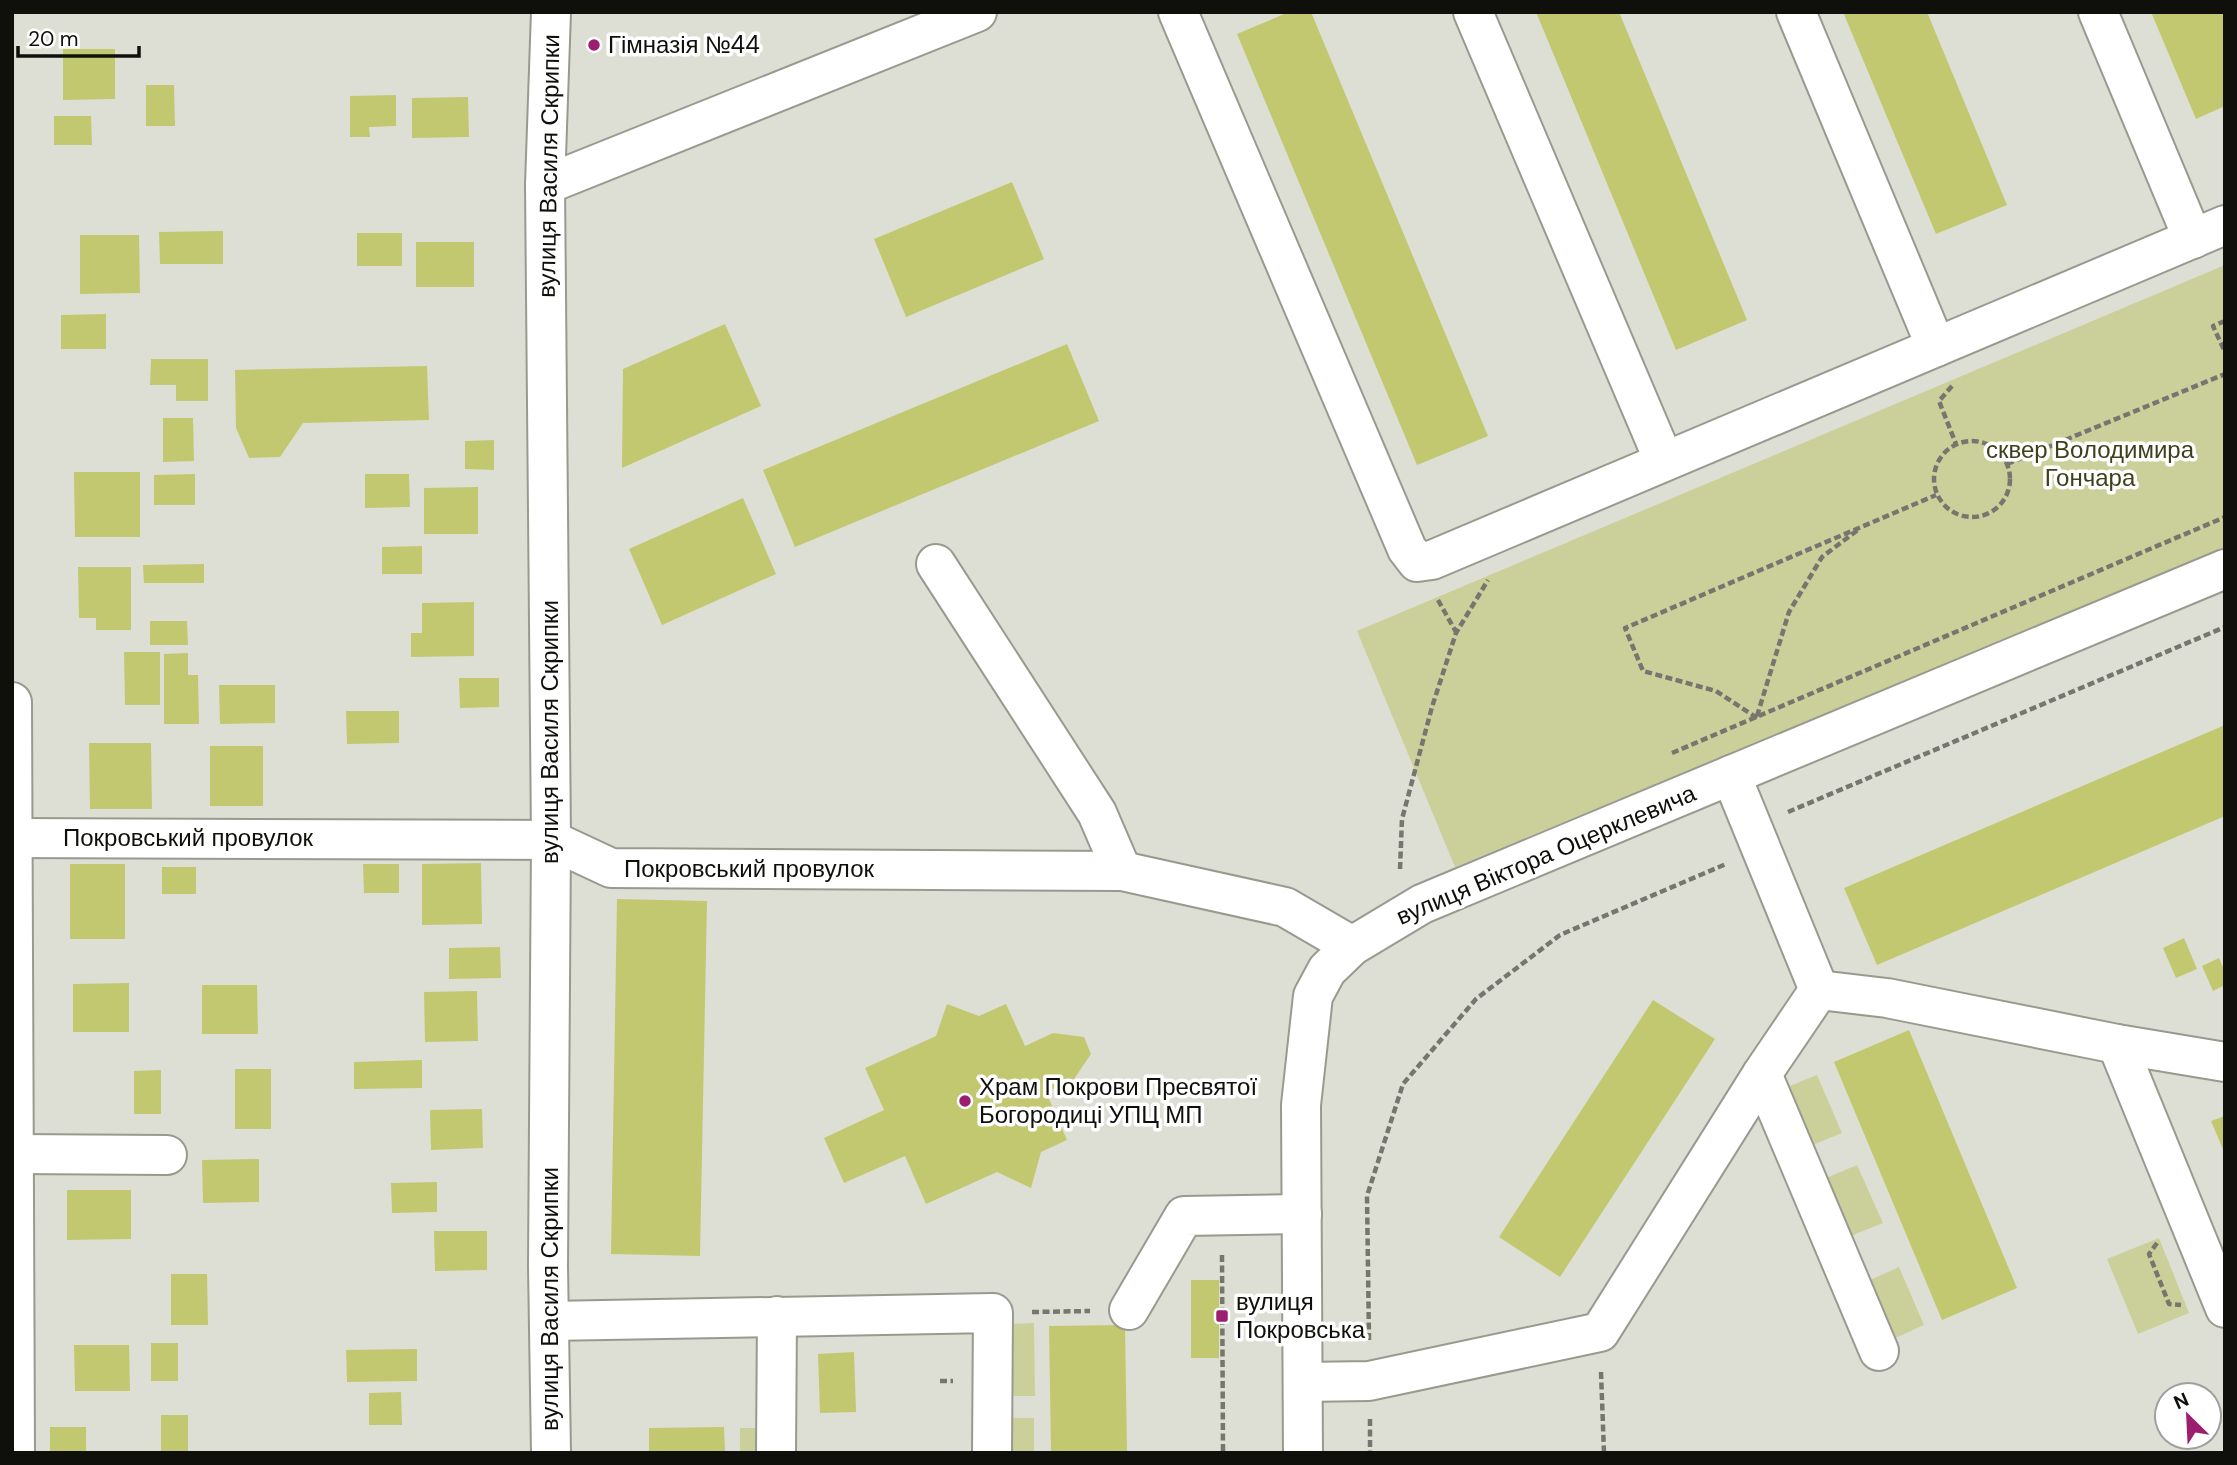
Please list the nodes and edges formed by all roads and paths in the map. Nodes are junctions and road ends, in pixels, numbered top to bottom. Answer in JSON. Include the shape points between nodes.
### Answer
{"nodes":[{"id":1,"x":551,"y":12,"type":"edge"},
{"id":2,"x":977,"y":12,"type":"edge"},
{"id":3,"x":1178,"y":12,"type":"edge"},
{"id":4,"x":1473,"y":12,"type":"edge"},
{"id":5,"x":1796,"y":12,"type":"edge"},
{"id":6,"x":2098,"y":12,"type":"edge"},
{"id":7,"x":545,"y":185,"type":"junction"},
{"id":8,"x":2209,"y":232,"type":"edge"},
{"id":9,"x":2225,"y":321,"type":"edge"},
{"id":10,"x":1936,"y":347,"type":"junction"},
{"id":11,"x":2225,"y":352,"type":"edge"},
{"id":12,"x":2225,"y":374,"type":"edge"},
{"id":13,"x":1664,"y":461,"type":"junction"},
{"id":14,"x":2007,"y":464,"type":"junction"},
{"id":15,"x":1936,"y":495,"type":"junction"},
{"id":16,"x":2225,"y":517,"type":"edge"},
{"id":17,"x":1865,"y":525,"type":"junction"},
{"id":18,"x":936,"y":564,"type":"dead end"},
{"id":19,"x":2225,"y":569,"type":"edge"},
{"id":20,"x":1490,"y":577,"type":"dead end"},
{"id":21,"x":2225,"y":627,"type":"edge"},
{"id":22,"x":12,"y":702,"type":"edge"},
{"id":23,"x":1756,"y":717,"type":"junction"},
{"id":24,"x":1668,"y":754,"type":"dead end"},
{"id":25,"x":1731,"y":775,"type":"junction"},
{"id":26,"x":13,"y":838,"type":"edge"},
{"id":27,"x":1756,"y":838,"type":"junction"},
{"id":28,"x":551,"y":840,"type":"junction"},
{"id":29,"x":1413,"y":863,"type":"dead end"},
{"id":30,"x":1401,"y":868,"type":"junction"},
{"id":31,"x":1122,"y":871,"type":"junction"},
{"id":32,"x":1391,"y":873,"type":"dead end"},
{"id":33,"x":1394,"y":919,"type":"junction"},
{"id":34,"x":1352,"y":946,"type":"junction"},
{"id":35,"x":1819,"y":990,"type":"junction"},
{"id":36,"x":2117,"y":1044,"type":"junction"},
{"id":37,"x":2225,"y":1062,"type":"edge"},
{"id":38,"x":1762,"y":1074,"type":"junction"},
{"id":39,"x":14,"y":1154,"type":"junction"},
{"id":40,"x":167,"y":1155,"type":"dead end"},
{"id":41,"x":1302,"y":1214,"type":"junction"},
{"id":42,"x":1222,"y":1215,"type":"junction"},
{"id":43,"x":2225,"y":1308,"type":"edge"},
{"id":44,"x":1129,"y":1310,"type":"joint"},
{"id":45,"x":993,"y":1313,"type":"junction"},
{"id":46,"x":777,"y":1316,"type":"junction"},
{"id":47,"x":549,"y":1321,"type":"junction"},
{"id":48,"x":1600,"y":1332,"type":"junction"},
{"id":49,"x":1879,"y":1351,"type":"dead end"},
{"id":50,"x":1369,"y":1381,"type":"junction"},
{"id":51,"x":1303,"y":1382,"type":"junction"},
{"id":52,"x":15,"y":1453,"type":"edge"},
{"id":53,"x":551,"y":1453,"type":"edge"},
{"id":54,"x":776,"y":1453,"type":"edge"},
{"id":55,"x":992,"y":1453,"type":"edge"},
{"id":56,"x":1223,"y":1453,"type":"edge"},
{"id":57,"x":1303,"y":1453,"type":"edge"},
{"id":58,"x":1370,"y":1453,"type":"edge"},
{"id":59,"x":1604,"y":1453,"type":"edge"}],
"edges":[{"from":1,"to":7,"type":"street","name":"вулиця Василя Скрипки"},
{"from":2,"to":7,"type":"street"},
{"from":3,"to":13,"type":"street","via":[[1407,550],[1417,562],[1432,560]]},
{"from":4,"to":13,"type":"street"},
{"from":5,"to":10,"type":"street"},
{"from":6,"to":8,"type":"street"},
{"from":7,"to":28,"type":"street","name":"вулиця Василя Скрипки"},
{"from":8,"to":10,"type":"street"},
{"from":9,"to":11,"type":"path","via":[[2213,326]]},
{"from":10,"to":13,"type":"street"},
{"from":12,"to":14,"type":"path"},
{"from":14,"to":15,"type":"path","via":[[1986,443],[1956,444],[1943,452],[1935,466]]},
{"from":14,"to":15,"type":"path","via":[[2008,494],[1987,515],[1958,516]]},
{"from":15,"to":17,"type":"path"},
{"from":16,"to":23,"type":"path"},
{"from":17,"to":23,"type":"path","via":[[1822,557],[1789,612]]},
{"from":17,"to":23,"type":"path","via":[[1625,628],[1643,671],[1716,691]]},
{"from":18,"to":31,"type":"street","via":[[1097,813]]},
{"from":19,"to":25,"type":"street","name":"вулиця Віктора Оцерклевича"},
{"from":20,"to":30,"type":"path","via":[[1456,633],[1432,707],[1402,819]]},
{"from":21,"to":27,"type":"path"},
{"from":22,"to":26,"type":"street"},
{"from":23,"to":24,"type":"path"},
{"from":25,"to":27,"type":"street"},
{"from":25,"to":33,"type":"street","name":"вулиця Віктора Оцерклевича"},
{"from":26,"to":28,"type":"street","name":"Покровський провулок"},
{"from":26,"to":39,"type":"street"},
{"from":27,"to":35,"type":"street"},
{"from":27,"to":50,"type":"path","via":[[1560,935],[1476,999],[1403,1084],[1367,1196]]},
{"from":28,"to":31,"type":"street","name":"Покровський провулок","via":[[611,867]]},
{"from":28,"to":47,"type":"street","name":"вулиця Василя Скрипки"},
{"from":29,"to":30,"type":"path"},
{"from":30,"to":32,"type":"path"},
{"from":30,"to":33,"type":"path"},
{"from":31,"to":34,"type":"street","name":"Покровський провулок","via":[[1284,908]]},
{"from":33,"to":34,"type":"street","name":"вулиця Віктора Оцерклевича"},
{"from":34,"to":41,"type":"street","name":"вулиця Віктора Оцерклевича","via":[[1327,970],[1313,996],[1301,1105]]},
{"from":35,"to":36,"type":"street","via":[[1887,998]]},
{"from":35,"to":38,"type":"street"},
{"from":36,"to":37,"type":"street"},
{"from":36,"to":43,"type":"street"},
{"from":38,"to":48,"type":"street"},
{"from":38,"to":49,"type":"street"},
{"from":39,"to":40,"type":"street"},
{"from":39,"to":52,"type":"street"},
{"from":41,"to":42,"type":"street"},
{"from":41,"to":51,"type":"street","name":"вулиця Віктора Оцерклевича"},
{"from":42,"to":44,"type":"street","via":[[1184,1216]]},
{"from":42,"to":56,"type":"path"},
{"from":44,"to":45,"type":"path"},
{"from":45,"to":46,"type":"street"},
{"from":45,"to":55,"type":"street"},
{"from":46,"to":47,"type":"street"},
{"from":46,"to":54,"type":"street"},
{"from":47,"to":53,"type":"street","name":"вулиця Василя Скрипки"},
{"from":48,"to":50,"type":"street"},
{"from":48,"to":59,"type":"path"},
{"from":50,"to":51,"type":"street"},
{"from":50,"to":58,"type":"path"},
{"from":51,"to":57,"type":"street","name":"вулиця Віктора Оцерклевича"}]}
